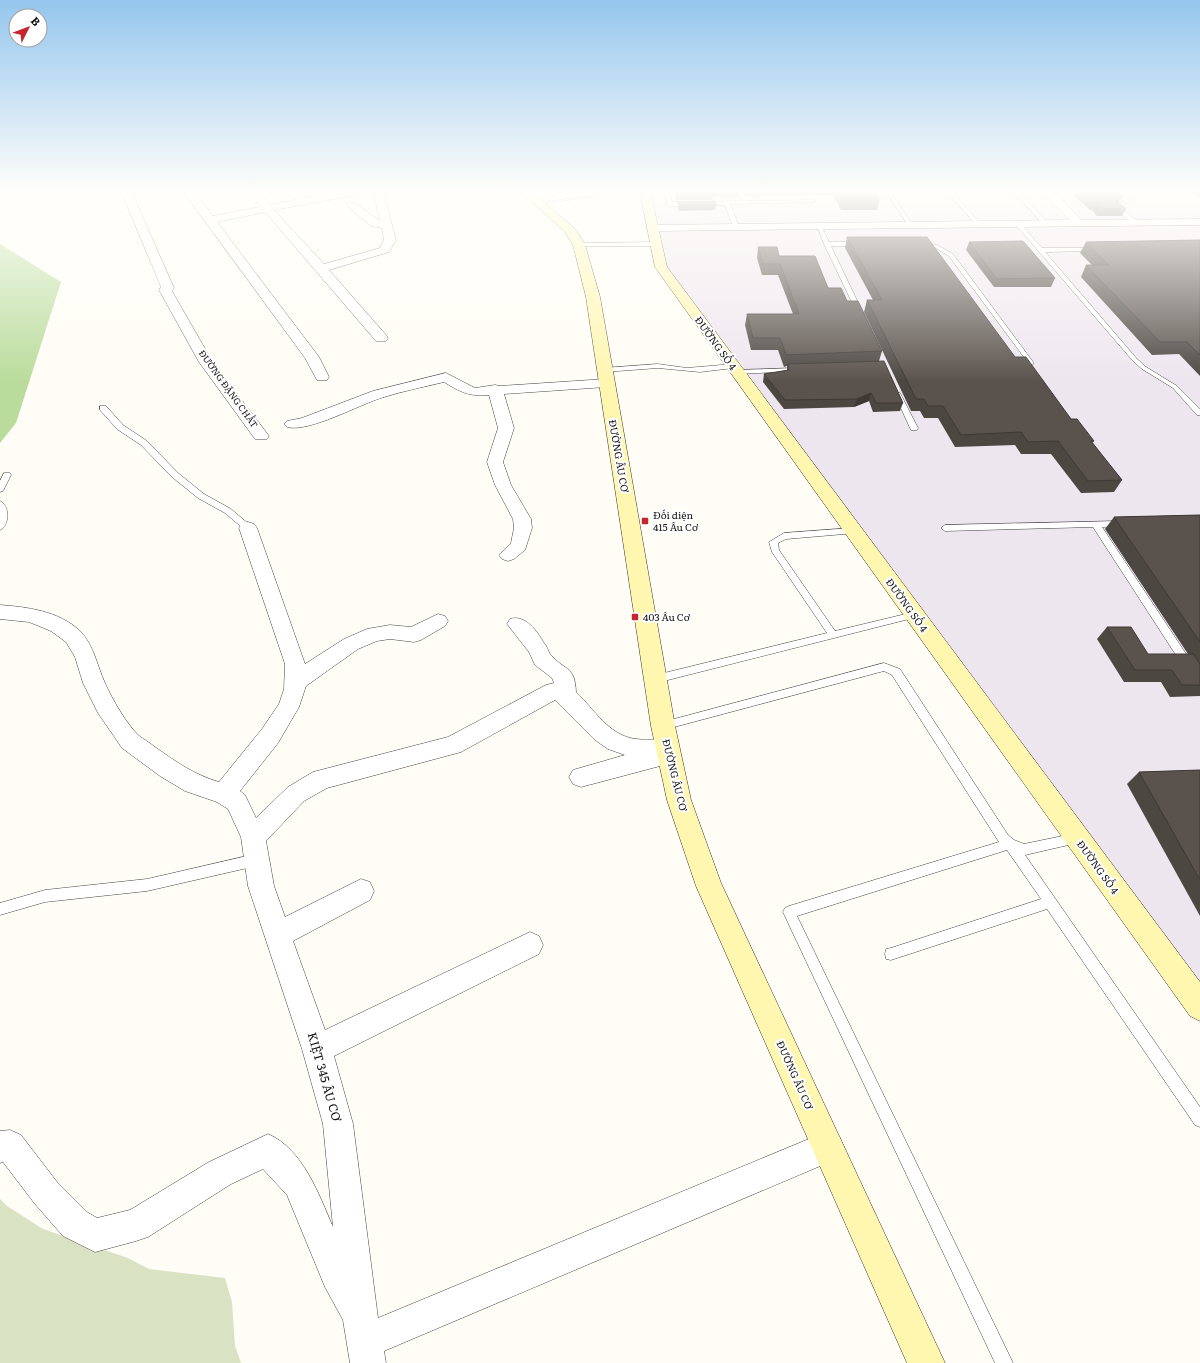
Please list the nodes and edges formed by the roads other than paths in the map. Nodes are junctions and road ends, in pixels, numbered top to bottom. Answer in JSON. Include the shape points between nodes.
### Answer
{"nodes":[{"id":1,"x":154,"y":255,"type":"edge"},
{"id":2,"x":237,"y":255,"type":"edge"},
{"id":3,"x":308,"y":255,"type":"edge"},
{"id":4,"x":369,"y":255,"type":"edge"},
{"id":5,"x":582,"y":255,"type":"edge"},
{"id":6,"x":658,"y":255,"type":"edge"},
{"id":7,"x":832,"y":255,"type":"edge"},
{"id":8,"x":950,"y":255,"type":"edge"},
{"id":9,"x":1043,"y":255,"type":"edge"},
{"id":10,"x":321,"y":269,"type":"junction"},
{"id":11,"x":864,"y":323,"type":"edge"},
{"id":12,"x":380,"y":338,"type":"dead end"},
{"id":13,"x":1031,"y":363,"type":"edge"},
{"id":14,"x":735,"y":369,"type":"junction"},
{"id":15,"x":807,"y":369,"type":"edge"},
{"id":16,"x":322,"y":377,"type":"dead end"},
{"id":17,"x":605,"y":377,"type":"junction"},
{"id":18,"x":894,"y":387,"type":"edge"},
{"id":19,"x":495,"y":389,"type":"junction"},
{"id":20,"x":103,"y":408,"type":"dead end"},
{"id":21,"x":1200,"y":413,"type":"edge"},
{"id":22,"x":292,"y":424,"type":"dead end"},
{"id":23,"x":914,"y":428,"type":"dead end"},
{"id":24,"x":261,"y":436,"type":"dead end"},
{"id":25,"x":7,"y":475,"type":"dead end"},
{"id":26,"x":0,"y":489,"type":"edge"},
{"id":27,"x":0,"y":504,"type":"edge"},
{"id":28,"x":1128,"y":524,"type":"edge"},
{"id":29,"x":1096,"y":525,"type":"junction"},
{"id":30,"x":0,"y":527,"type":"edge"},
{"id":31,"x":248,"y":528,"type":"joint"},
{"id":32,"x":945,"y":528,"type":"dead end"},
{"id":33,"x":853,"y":531,"type":"junction"},
{"id":34,"x":508,"y":555,"type":"dead end"},
{"id":35,"x":0,"y":612,"type":"edge"},
{"id":36,"x":914,"y":615,"type":"junction"},
{"id":37,"x":438,"y":621,"type":"dead end"},
{"id":38,"x":518,"y":624,"type":"dead end"},
{"id":39,"x":833,"y":635,"type":"junction"},
{"id":40,"x":656,"y":679,"type":"junction"},
{"id":41,"x":295,"y":682,"type":"junction"},
{"id":42,"x":1200,"y":683,"type":"edge"},
{"id":43,"x":565,"y":696,"type":"junction"},
{"id":44,"x":666,"y":743,"type":"junction"},
{"id":45,"x":581,"y":777,"type":"dead end"},
{"id":46,"x":230,"y":798,"type":"junction"},
{"id":47,"x":1077,"y":838,"type":"junction"},
{"id":48,"x":1010,"y":844,"type":"junction"},
{"id":49,"x":254,"y":848,"type":"junction"},
{"id":50,"x":361,"y":891,"type":"dead end"},
{"id":51,"x":1049,"y":902,"type":"junction"},
{"id":52,"x":0,"y":909,"type":"edge"},
{"id":53,"x":278,"y":935,"type":"junction"},
{"id":54,"x":530,"y":945,"type":"dead end"},
{"id":55,"x":891,"y":954,"type":"dead end"},
{"id":56,"x":1200,"y":1006,"type":"edge"},
{"id":57,"x":316,"y":1049,"type":"junction"},
{"id":58,"x":1200,"y":1120,"type":"edge"},
{"id":59,"x":0,"y":1147,"type":"edge"},
{"id":60,"x":828,"y":1147,"type":"junction"},
{"id":61,"x":364,"y":1341,"type":"edge"},
{"id":62,"x":926,"y":1363,"type":"edge"},
{"id":63,"x":1004,"y":1363,"type":"edge"}],
"edges":[{"from":1,"to":24,"type":"street","name":"ĐƯỜNG ĐẶNG CHẤT","via":[[168,288],[165,290],[206,362]]},
{"from":2,"to":16,"type":"street","via":[[312,357]]},
{"from":3,"to":10,"type":"street"},
{"from":4,"to":10,"type":"street"},
{"from":5,"to":17,"type":"main road","name":"ĐƯỜNG ÂU CƠ","via":[[593,297]]},
{"from":6,"to":14,"type":"main road","name":"ĐƯỜNG SỐ 4","via":[[661,267]]},
{"from":7,"to":11,"type":"lane"},
{"from":8,"to":13,"type":"lane"},
{"from":9,"to":21,"type":"lane","via":[[1135,360],[1175,387]]},
{"from":10,"to":12,"type":"street"},
{"from":14,"to":15,"type":"lane"},
{"from":14,"to":17,"type":"lane","via":[[687,370],[658,366]]},
{"from":14,"to":33,"type":"main road","name":"ĐƯỜNG SỐ 4"},
{"from":17,"to":19,"type":"street"},
{"from":17,"to":40,"type":"main road","name":"ĐƯỜNG ÂU CƠ"},
{"from":18,"to":23,"type":"lane"},
{"from":19,"to":22,"type":"street","via":[[475,392],[444,378],[378,394],[305,422]]},
{"from":19,"to":34,"type":"street","via":[[506,428],[494,462],[503,485],[522,518],[523,528],[519,546]]},
{"from":20,"to":31,"type":"lane","via":[[120,427],[144,443],[175,475]]},
{"from":25,"to":26,"type":"lane"},
{"from":27,"to":30,"type":"lane","via":[[4,516]]},
{"from":28,"to":29,"type":"lane"},
{"from":29,"to":32,"type":"lane"},
{"from":29,"to":42,"type":"lane"},
{"from":31,"to":41,"type":"street","via":[[295,664]]},
{"from":33,"to":36,"type":"main road","name":"ĐƯỜNG SỐ 4"},
{"from":33,"to":39,"type":"lane","via":[[784,536],[773,542],[775,550]]},
{"from":35,"to":46,"type":"street","via":[[31,615],[58,626],[73,637],[85,656],[106,707],[130,741],[193,784]]},
{"from":36,"to":39,"type":"lane"},
{"from":36,"to":47,"type":"main road","name":"ĐƯỜNG SỐ 4"},
{"from":37,"to":41,"type":"street","via":[[414,635],[390,632],[374,634],[351,644]]},
{"from":38,"to":43,"type":"street","via":[[537,648],[542,659],[565,680]]},
{"from":39,"to":40,"type":"lane"},
{"from":40,"to":44,"type":"main road","name":"ĐƯỜNG ÂU CƠ"},
{"from":41,"to":46,"type":"street","via":[[288,707]]},
{"from":43,"to":44,"type":"street","via":[[592,725],[615,742],[636,749]]},
{"from":43,"to":49,"type":"street","via":[[553,691],[453,745],[321,779],[296,794]]},
{"from":44,"to":45,"type":"street"},
{"from":44,"to":48,"type":"lane","via":[[884,667],[891,669],[896,672],[1004,839]]},
{"from":44,"to":60,"type":"main road","name":"ĐƯỜNG ÂU CƠ","via":[[679,800],[709,886]]},
{"from":46,"to":49,"type":"street","name":"KIỆT 345 ÂU CƠ"},
{"from":47,"to":48,"type":"lane","via":[[1030,850]]},
{"from":47,"to":56,"type":"main road","name":"ĐƯỜNG SỐ 4"},
{"from":48,"to":51,"type":"lane"},
{"from":48,"to":63,"type":"lane","via":[[789,912]]},
{"from":49,"to":52,"type":"lane","via":[[148,885],[45,896]]},
{"from":49,"to":53,"type":"street","name":"KIỆT 345 ÂU CƠ","via":[[262,886]]},
{"from":50,"to":53,"type":"street"},
{"from":51,"to":55,"type":"lane"},
{"from":51,"to":58,"type":"lane"},
{"from":53,"to":57,"type":"street","name":"KIỆT 345 ÂU CƠ"},
{"from":54,"to":57,"type":"street"},
{"from":57,"to":61,"type":"street","name":"KIỆT 345 ÂU CƠ","via":[[338,1124]]},
{"from":59,"to":61,"type":"street","via":[[10,1146],[46,1193],[75,1224],[95,1234],[136,1224],[220,1174],[268,1150],[298,1184]]},
{"from":60,"to":61,"type":"street"},
{"from":60,"to":62,"type":"main road","name":"ĐƯỜNG ÂU CƠ"}]}
